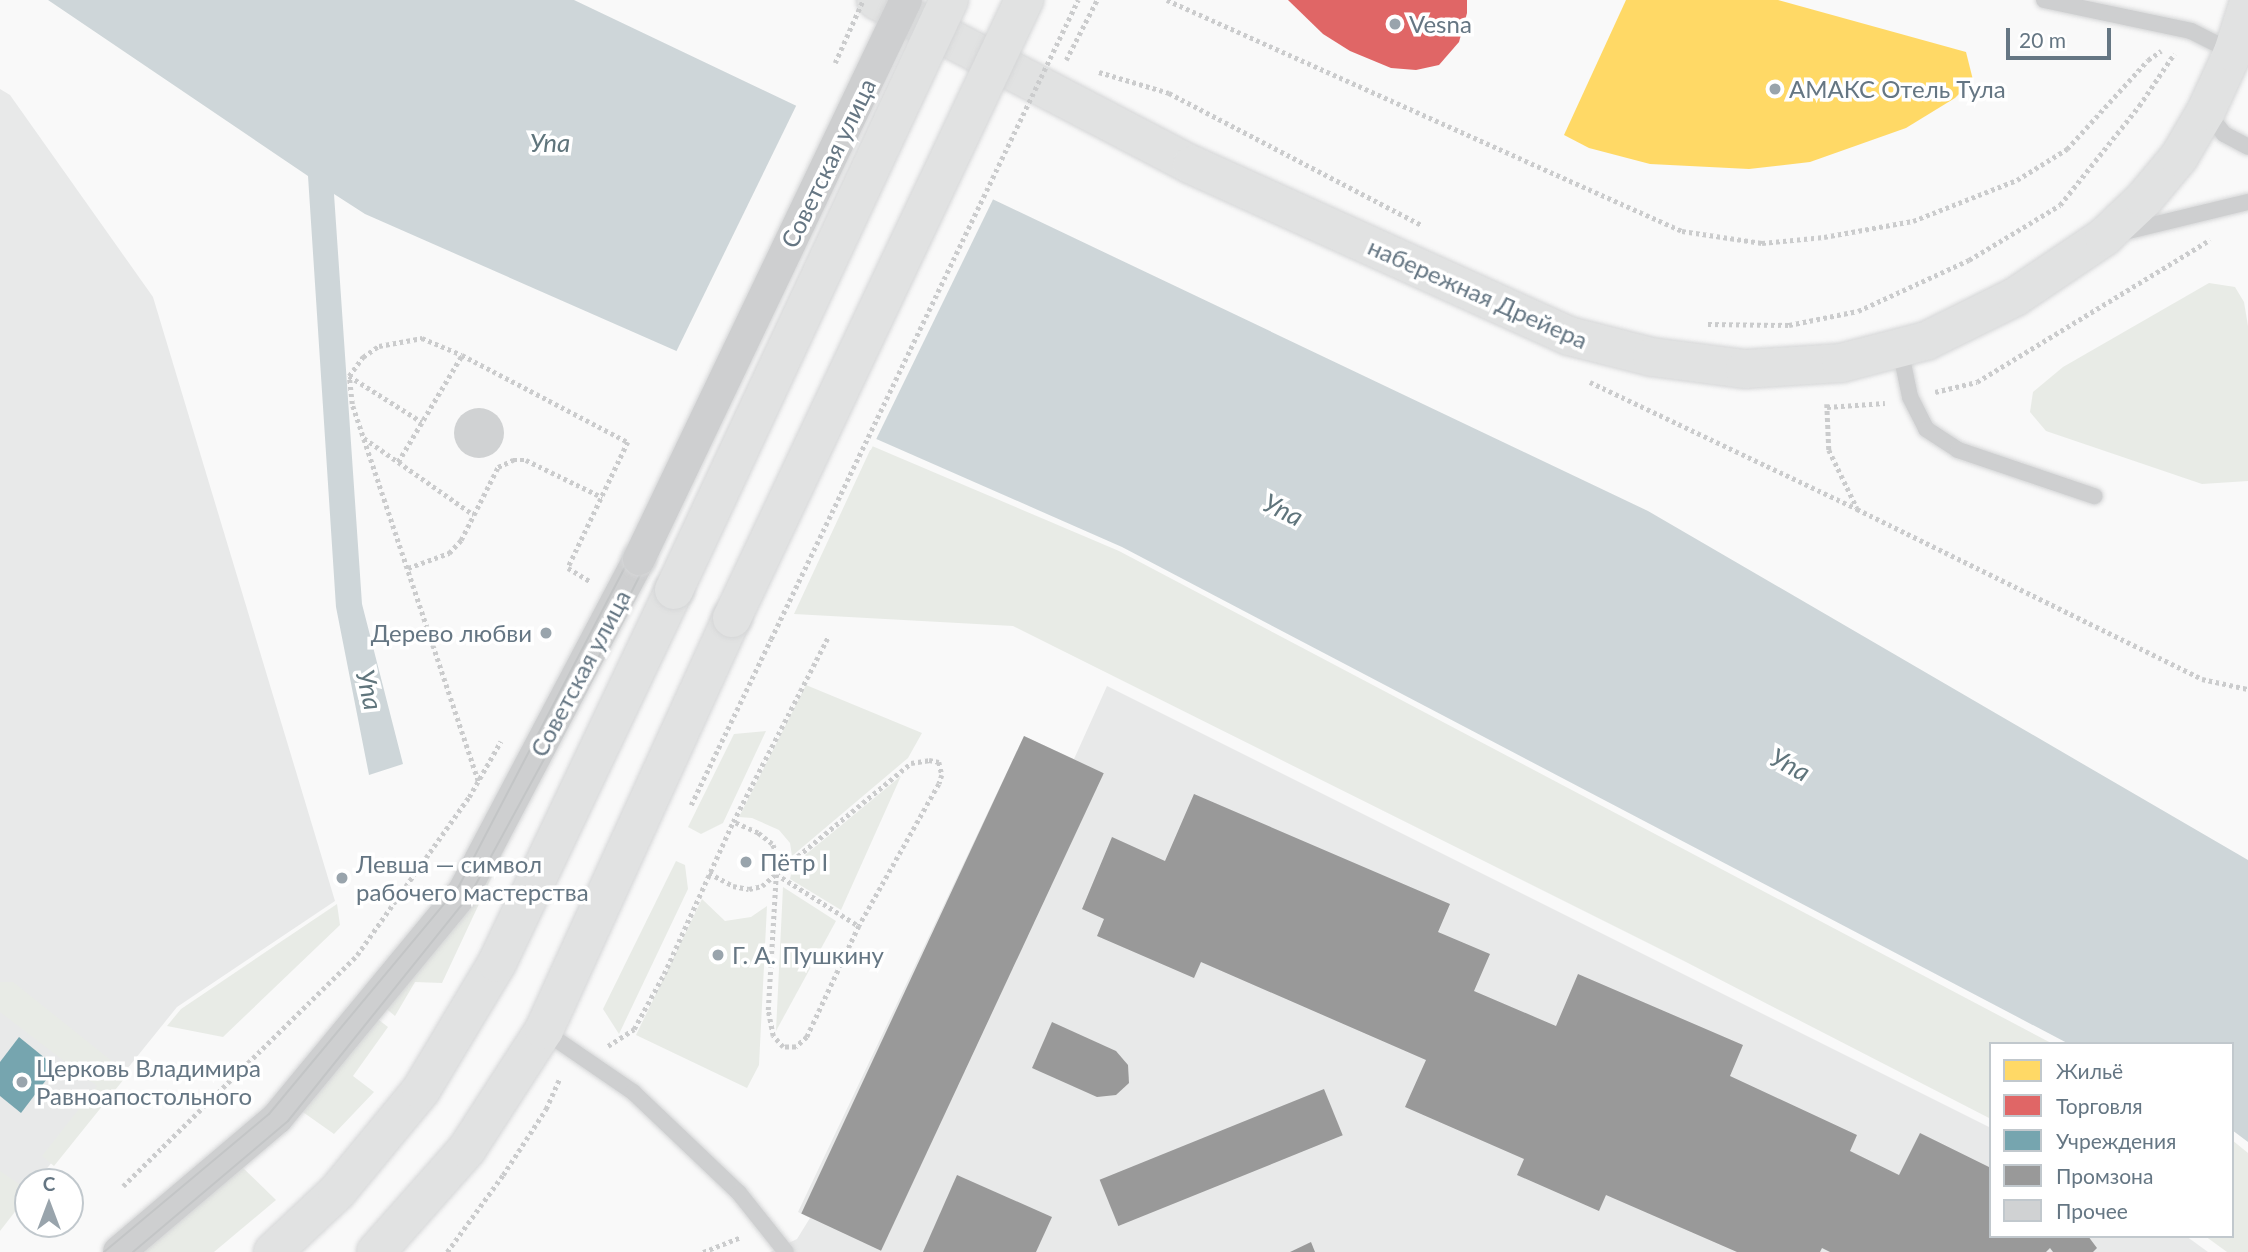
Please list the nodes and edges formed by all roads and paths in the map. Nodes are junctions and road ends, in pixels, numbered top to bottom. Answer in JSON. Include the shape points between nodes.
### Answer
{"nodes":[{"id":1,"x":876,"y":0,"type":"edge"},
{"id":2,"x":906,"y":0,"type":"edge"},
{"id":3,"x":949,"y":0,"type":"edge"},
{"id":4,"x":1024,"y":0,"type":"edge"},
{"id":5,"x":1078,"y":0,"type":"edge"},
{"id":6,"x":1097,"y":0,"type":"edge"},
{"id":7,"x":1167,"y":0,"type":"edge"},
{"id":8,"x":2044,"y":0,"type":"edge"},
{"id":9,"x":2248,"y":5,"type":"edge"},
{"id":10,"x":2190,"y":31,"type":"junction"},
{"id":11,"x":2233,"y":52,"type":"junction"},
{"id":12,"x":1079,"y":66,"type":"dead end"},
{"id":13,"x":1091,"y":69,"type":"dead end"},
{"id":14,"x":1016,"y":109,"type":"dead end"},
{"id":15,"x":2206,"y":111,"type":"junction"},
{"id":16,"x":1028,"y":116,"type":"dead end"},
{"id":17,"x":2248,"y":147,"type":"edge"},
{"id":18,"x":2248,"y":202,"type":"edge"},
{"id":19,"x":1427,"y":228,"type":"dead end"},
{"id":20,"x":2223,"y":234,"type":"dead end"},
{"id":21,"x":2104,"y":237,"type":"junction"},
{"id":22,"x":1698,"y":324,"type":"dead end"},
{"id":23,"x":1900,"y":349,"type":"junction"},
{"id":24,"x":462,"y":355,"type":"junction"},
{"id":25,"x":1841,"y":363,"type":"junction"},
{"id":26,"x":349,"y":376,"type":"junction"},
{"id":27,"x":1578,"y":377,"type":"dead end"},
{"id":28,"x":1910,"y":397,"type":"junction"},
{"id":29,"x":1827,"y":407,"type":"junction"},
{"id":30,"x":422,"y":422,"type":"junction"},
{"id":31,"x":364,"y":438,"type":"junction"},
{"id":32,"x":398,"y":462,"type":"junction"},
{"id":33,"x":601,"y":496,"type":"junction"},
{"id":34,"x":2094,"y":496,"type":"dead end"},
{"id":35,"x":1857,"y":509,"type":"junction"},
{"id":36,"x":474,"y":515,"type":"junction"},
{"id":37,"x":408,"y":568,"type":"junction"},
{"id":38,"x":594,"y":584,"type":"dead end"},
{"id":39,"x":828,"y":637,"type":"dead end"},
{"id":40,"x":771,"y":639,"type":"dead end"},
{"id":41,"x":2248,"y":688,"type":"edge"},
{"id":42,"x":478,"y":781,"type":"dead end"},
{"id":43,"x":469,"y":797,"type":"dead end"},
{"id":44,"x":733,"y":821,"type":"junction"},
{"id":45,"x":709,"y":873,"type":"junction"},
{"id":46,"x":776,"y":874,"type":"junction"},
{"id":47,"x":859,"y":926,"type":"junction"},
{"id":48,"x":544,"y":1030,"type":"junction"},
{"id":49,"x":587,"y":1060,"type":"junction"},
{"id":50,"x":123,"y":1186,"type":"dead end"},
{"id":51,"x":766,"y":1227,"type":"junction"},
{"id":52,"x":705,"y":1251,"type":"edge"},
{"id":53,"x":119,"y":1252,"type":"edge"},
{"id":54,"x":273,"y":1252,"type":"edge"},
{"id":55,"x":376,"y":1252,"type":"edge"},
{"id":56,"x":447,"y":1252,"type":"edge"},
{"id":57,"x":786,"y":1252,"type":"edge"}],
"edges":[{"from":1,"to":25,"type":"main road","name":"набережная Дрейера","via":[[1192,164],[1569,336],[1652,357],[1745,369]]},
{"from":2,"to":53,"type":"street","name":"Советская улица","bridge":true,"via":[[639,558],[464,891],[277,1118]]},
{"from":3,"to":54,"type":"main road","name":"Советская улица","bridge":true,"via":[[497,963],[421,1090],[337,1192]]},
{"from":4,"to":48,"type":"main road","bridge":true,"via":[[732,618]]},
{"from":5,"to":40,"type":"path","bridge":true},
{"from":6,"to":12,"type":"path","via":[[1066,62]]},
{"from":7,"to":10,"type":"path","via":[[1682,231],[1762,243],[1913,221],[2018,180],[2067,149],[2148,60]]},
{"from":8,"to":10,"type":"lane"},
{"from":9,"to":11,"type":"main road","name":"набережная Дрейера"},
{"from":10,"to":11,"type":"lane"},
{"from":10,"to":22,"type":"path","via":[[2139,106],[2060,205],[1981,254],[1858,311],[1788,325]]},
{"from":11,"to":15,"type":"main road","name":"набережная Дрейера"},
{"from":13,"to":19,"type":"path","via":[[1169,93]]},
{"from":14,"to":16,"type":"path"},
{"from":15,"to":17,"type":"lane","via":[[2224,134]]},
{"from":15,"to":21,"type":"main road","name":"набережная Дрейера","via":[[2179,157]]},
{"from":18,"to":21,"type":"lane"},
{"from":20,"to":28,"type":"path","via":[[2186,252],[1977,382]]},
{"from":21,"to":23,"type":"main road","name":"набережная Дрейера","via":[[2015,297]]},
{"from":23,"to":25,"type":"main road","name":"набережная Дрейера"},
{"from":23,"to":28,"type":"lane"},
{"from":24,"to":26,"type":"path","via":[[422,338],[397,341],[363,357]]},
{"from":24,"to":30,"type":"path"},
{"from":24,"to":33,"type":"path","via":[[628,442]]},
{"from":25,"to":29,"type":"path"},
{"from":26,"to":30,"type":"path"},
{"from":26,"to":31,"type":"path","via":[[352,404]]},
{"from":27,"to":35,"type":"path"},
{"from":28,"to":29,"type":"path"},
{"from":28,"to":34,"type":"lane","via":[[1926,429],[1958,450]]},
{"from":29,"to":35,"type":"path","via":[[1829,450]]},
{"from":30,"to":32,"type":"path"},
{"from":31,"to":32,"type":"path"},
{"from":31,"to":37,"type":"path"},
{"from":32,"to":36,"type":"path"},
{"from":33,"to":36,"type":"path","via":[[526,460],[513,460],[498,467]]},
{"from":33,"to":38,"type":"path","via":[[568,568]]},
{"from":35,"to":41,"type":"path","via":[[2202,679]]},
{"from":36,"to":37,"type":"path","via":[[449,553]]},
{"from":37,"to":42,"type":"path"},
{"from":39,"to":44,"type":"path"},
{"from":43,"to":50,"type":"path","via":[[357,955]]},
{"from":44,"to":45,"type":"path"},
{"from":44,"to":46,"type":"path","via":[[772,844],[780,861]]},
{"from":45,"to":46,"type":"path","via":[[748,889],[762,886]]},
{"from":45,"to":49,"type":"path","via":[[634,1029]]},
{"from":46,"to":47,"type":"path"},
{"from":46,"to":47,"type":"path","via":[[768,1010],[773,1036],[783,1046],[796,1047],[807,1037]]},
{"from":46,"to":47,"type":"path","via":[[911,763],[939,762],[943,775]]},
{"from":48,"to":49,"type":"lane"},
{"from":48,"to":55,"type":"main road","via":[[467,1149]]},
{"from":49,"to":51,"type":"lane","via":[[633,1092],[739,1193]]},
{"from":49,"to":56,"type":"path","via":[[564,1069],[546,1109]]},
{"from":51,"to":52,"type":"path"},
{"from":51,"to":57,"type":"lane"}]}
